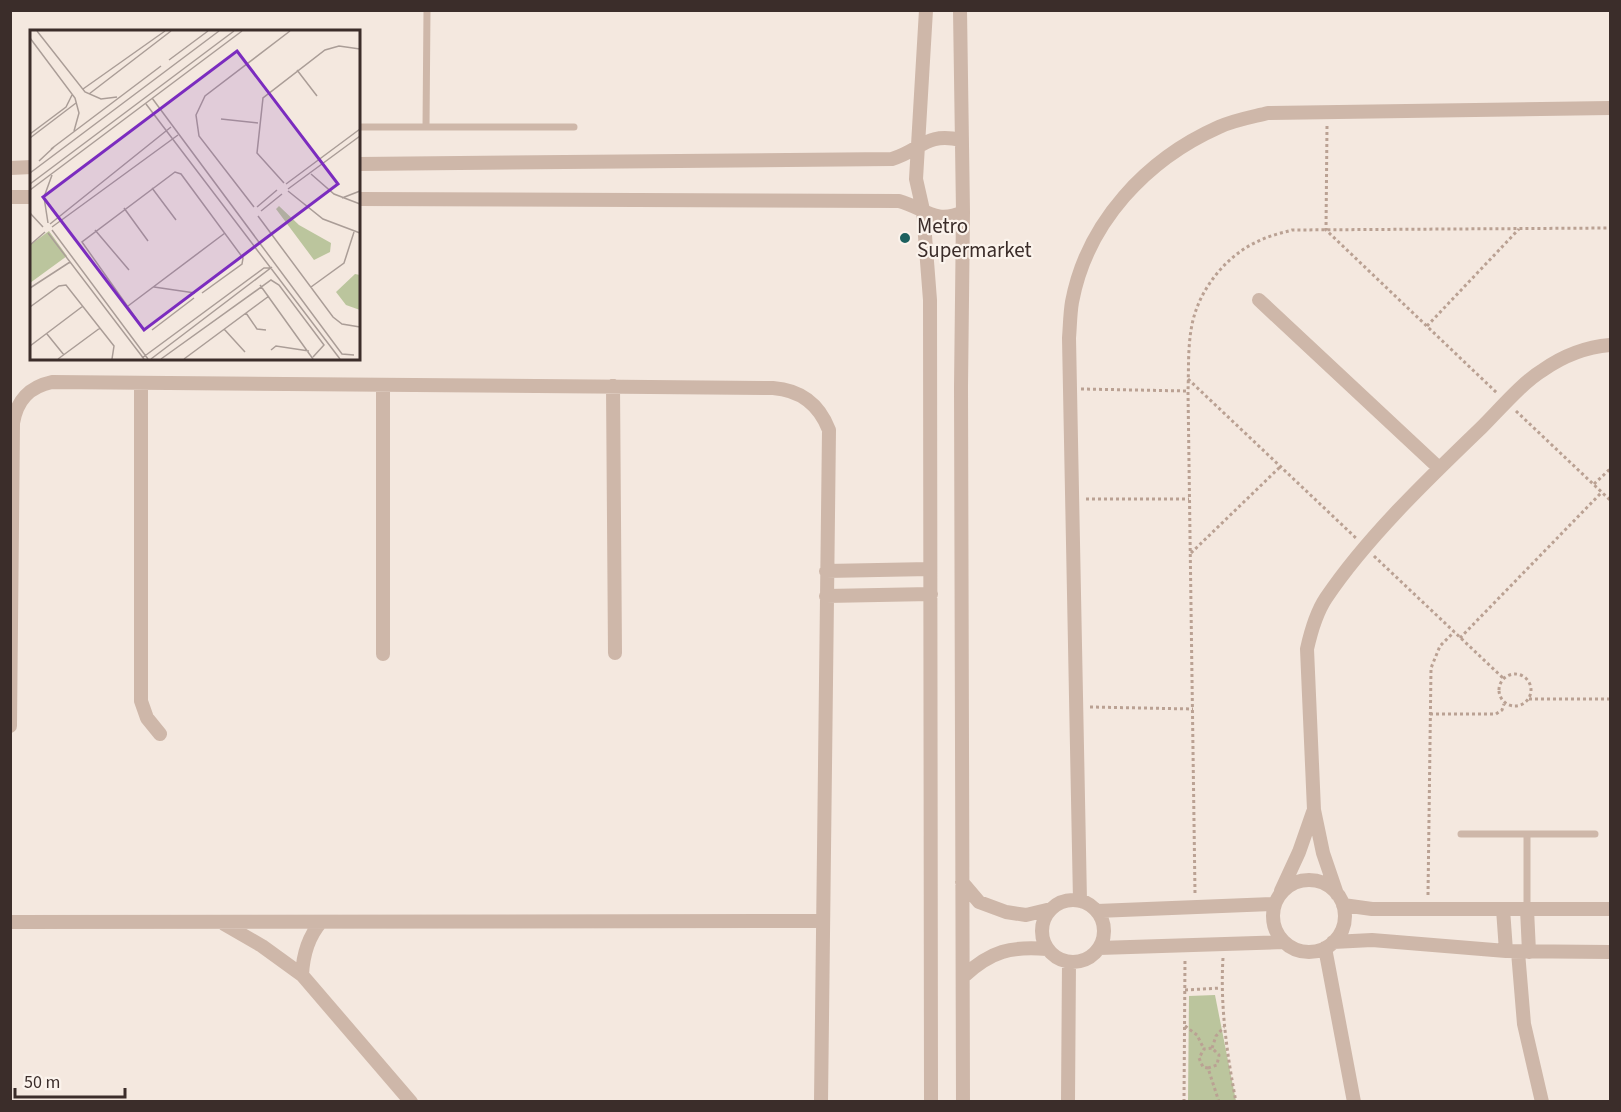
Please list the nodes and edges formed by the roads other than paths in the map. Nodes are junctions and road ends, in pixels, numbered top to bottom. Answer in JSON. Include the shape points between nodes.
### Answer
{"nodes":[{"id":1,"x":427,"y":10,"type":"edge"},
{"id":2,"x":926,"y":10,"type":"edge"},
{"id":3,"x":960,"y":10,"type":"edge"},
{"id":4,"x":1611,"y":108,"type":"edge"},
{"id":5,"x":360,"y":127,"type":"edge"},
{"id":6,"x":426,"y":127,"type":"junction"},
{"id":7,"x":574,"y":127,"type":"dead end"},
{"id":8,"x":961,"y":140,"type":"junction"},
{"id":9,"x":918,"y":146,"type":"junction"},
{"id":10,"x":360,"y":164,"type":"edge"},
{"id":11,"x":10,"y":168,"type":"edge"},
{"id":12,"x":30,"y":168,"type":"edge"},
{"id":13,"x":10,"y":197,"type":"edge"},
{"id":14,"x":30,"y":197,"type":"edge"},
{"id":15,"x":360,"y":199,"type":"edge"},
{"id":16,"x":923,"y":210,"type":"junction"},
{"id":17,"x":963,"y":212,"type":"junction"},
{"id":18,"x":1259,"y":300,"type":"dead end"},
{"id":19,"x":1611,"y":345,"type":"edge"},
{"id":20,"x":141,"y":383,"type":"junction"},
{"id":21,"x":383,"y":385,"type":"junction"},
{"id":22,"x":613,"y":386,"type":"junction"},
{"id":23,"x":1439,"y":468,"type":"junction"},
{"id":24,"x":11,"y":552,"type":"edge"},
{"id":25,"x":11,"y":569,"type":"edge"},
{"id":26,"x":930,"y":569,"type":"junction"},
{"id":27,"x":826,"y":571,"type":"junction"},
{"id":28,"x":932,"y":594,"type":"junction"},
{"id":29,"x":826,"y":596,"type":"junction"},
{"id":30,"x":615,"y":653,"type":"dead end"},
{"id":31,"x":383,"y":654,"type":"dead end"},
{"id":32,"x":10,"y":726,"type":"edge"},
{"id":33,"x":160,"y":734,"type":"dead end"},
{"id":34,"x":1314,"y":810,"type":"junction"},
{"id":35,"x":1461,"y":834,"type":"dead end"},
{"id":36,"x":1527,"y":834,"type":"junction"},
{"id":37,"x":1595,"y":834,"type":"dead end"},
{"id":38,"x":962,"y":882,"type":"junction"},
{"id":39,"x":1277,"y":898,"type":"junction"},
{"id":40,"x":1340,"y":900,"type":"junction"},
{"id":41,"x":1080,"y":901,"type":"junction"},
{"id":42,"x":1051,"y":909,"type":"junction"},
{"id":43,"x":1503,"y":909,"type":"junction"},
{"id":44,"x":1527,"y":909,"type":"junction"},
{"id":45,"x":1611,"y":909,"type":"edge"},
{"id":46,"x":1096,"y":911,"type":"junction"},
{"id":47,"x":823,"y":921,"type":"junction"},
{"id":48,"x":10,"y":922,"type":"edge"},
{"id":49,"x":219,"y":922,"type":"junction"},
{"id":50,"x":321,"y":922,"type":"junction"},
{"id":51,"x":1284,"y":942,"type":"junction"},
{"id":52,"x":1329,"y":945,"type":"junction"},
{"id":53,"x":1100,"y":948,"type":"junction"},
{"id":54,"x":1047,"y":949,"type":"junction"},
{"id":55,"x":1518,"y":952,"type":"junction"},
{"id":56,"x":1611,"y":952,"type":"edge"},
{"id":57,"x":1070,"y":962,"type":"junction"},
{"id":58,"x":302,"y":975,"type":"junction"},
{"id":59,"x":964,"y":976,"type":"junction"},
{"id":60,"x":411,"y":1101,"type":"edge"},
{"id":61,"x":821,"y":1101,"type":"edge"},
{"id":62,"x":931,"y":1101,"type":"edge"},
{"id":63,"x":963,"y":1101,"type":"edge"},
{"id":64,"x":1068,"y":1101,"type":"edge"},
{"id":65,"x":1354,"y":1101,"type":"edge"},
{"id":66,"x":1542,"y":1101,"type":"edge"}],
"edges":[{"from":1,"to":6,"type":"lane"},
{"from":2,"to":9,"type":"street"},
{"from":3,"to":8,"type":"street"},
{"from":4,"to":41,"type":"street","via":[[1268,113],[1221,126],[1178,147],[1141,177],[1110,213],[1086,256],[1072,302],[1069,338]]},
{"from":5,"to":6,"type":"lane"},
{"from":6,"to":7,"type":"lane"},
{"from":8,"to":9,"type":"street","via":[[934,137]]},
{"from":8,"to":17,"type":"street"},
{"from":9,"to":10,"type":"street","via":[[892,159]]},
{"from":9,"to":16,"type":"street","via":[[916,179]]},
{"from":11,"to":12,"type":"street"},
{"from":13,"to":14,"type":"street"},
{"from":15,"to":16,"type":"street","via":[[899,201]]},
{"from":16,"to":17,"type":"street","via":[[939,218]]},
{"from":16,"to":26,"type":"street","via":[[930,300]]},
{"from":17,"to":38,"type":"street"},
{"from":18,"to":23,"type":"street"},
{"from":19,"to":23,"type":"street","via":[[1567,356],[1540,371]]},
{"from":20,"to":21,"type":"street"},
{"from":20,"to":24,"type":"street","via":[[52,382],[33,389],[19,403],[13,423]]},
{"from":20,"to":33,"type":"street","via":[[141,700],[147,718]]},
{"from":21,"to":22,"type":"street"},
{"from":21,"to":31,"type":"street"},
{"from":22,"to":27,"type":"street","via":[[773,388],[792,391],[809,400],[828,429]]},
{"from":22,"to":30,"type":"street"},
{"from":23,"to":34,"type":"street","via":[[1365,547],[1325,599],[1312,626],[1307,649]]},
{"from":24,"to":25,"type":"street"},
{"from":25,"to":32,"type":"street"},
{"from":26,"to":27,"type":"street"},
{"from":26,"to":28,"type":"street"},
{"from":27,"to":29,"type":"street"},
{"from":28,"to":29,"type":"street"},
{"from":28,"to":62,"type":"street"},
{"from":29,"to":47,"type":"street"},
{"from":34,"to":39,"type":"street"},
{"from":34,"to":40,"type":"street","via":[[1323,853]]},
{"from":35,"to":36,"type":"lane"},
{"from":36,"to":37,"type":"lane"},
{"from":36,"to":44,"type":"lane"},
{"from":38,"to":42,"type":"street","via":[[979,902],[1006,912],[1026,915]]},
{"from":38,"to":59,"type":"street"},
{"from":39,"to":40,"type":"street","via":[[1290,885],[1303,880],[1328,885]]},
{"from":39,"to":46,"type":"street","via":[[1196,907]]},
{"from":39,"to":51,"type":"street","via":[[1273,924]]},
{"from":40,"to":43,"type":"street","via":[[1372,909]]},
{"from":40,"to":52,"type":"street","via":[[1344,925]]},
{"from":41,"to":42,"type":"street","via":[[1069,900]]},
{"from":41,"to":46,"type":"street"},
{"from":42,"to":54,"type":"street","via":[[1042,928]]},
{"from":43,"to":44,"type":"street"},
{"from":43,"to":55,"type":"street"},
{"from":44,"to":45,"type":"street"},
{"from":44,"to":55,"type":"street"},
{"from":46,"to":53,"type":"street","via":[[1104,925]]},
{"from":47,"to":50,"type":"street"},
{"from":47,"to":61,"type":"street"},
{"from":48,"to":49,"type":"street"},
{"from":49,"to":50,"type":"street"},
{"from":49,"to":58,"type":"street"},
{"from":50,"to":58,"type":"street","via":[[309,940]]},
{"from":51,"to":52,"type":"street","via":[[1304,952]]},
{"from":51,"to":53,"type":"street"},
{"from":52,"to":55,"type":"street","via":[[1372,940]]},
{"from":52,"to":65,"type":"street"},
{"from":53,"to":57,"type":"street","via":[[1086,960]]},
{"from":54,"to":57,"type":"street","via":[[1053,956]]},
{"from":54,"to":59,"type":"street","via":[[1008,950],[980,962]]},
{"from":55,"to":56,"type":"street"},
{"from":55,"to":66,"type":"street","via":[[1524,1024]]},
{"from":57,"to":64,"type":"street"},
{"from":58,"to":60,"type":"street"},
{"from":59,"to":63,"type":"street"}]}
